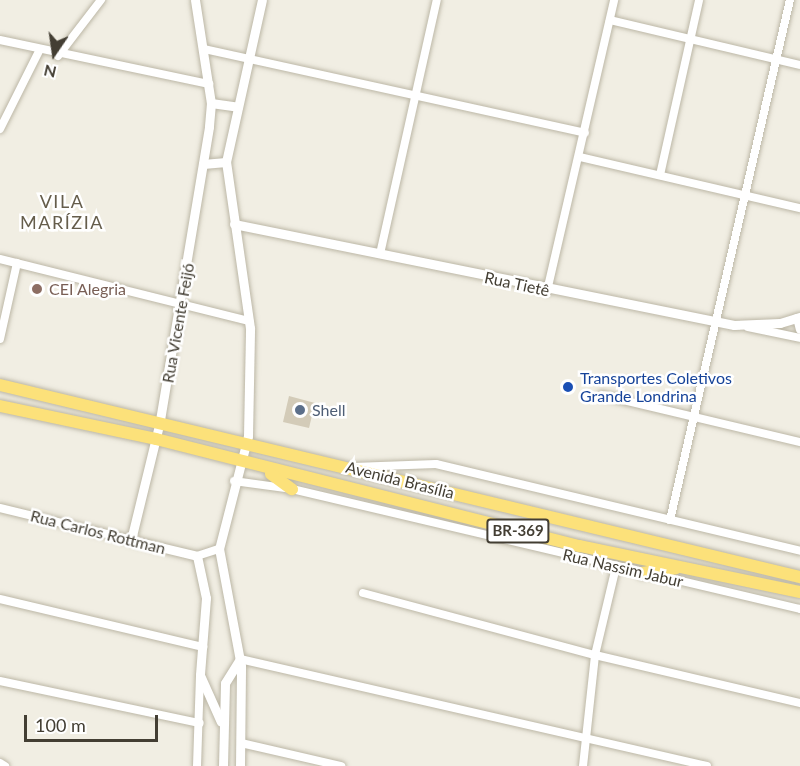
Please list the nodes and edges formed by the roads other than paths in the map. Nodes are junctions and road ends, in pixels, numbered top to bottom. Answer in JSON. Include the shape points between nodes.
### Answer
{"nodes":[{"id":1,"x":101,"y":0,"type":"edge"},
{"id":2,"x":195,"y":0,"type":"edge"},
{"id":3,"x":262,"y":0,"type":"edge"},
{"id":4,"x":437,"y":0,"type":"edge"},
{"id":5,"x":614,"y":0,"type":"edge"},
{"id":6,"x":699,"y":0,"type":"edge"},
{"id":7,"x":790,"y":0,"type":"edge"},
{"id":8,"x":610,"y":20,"type":"junction"},
{"id":9,"x":0,"y":40,"type":"edge"},
{"id":10,"x":690,"y":40,"type":"junction"},
{"id":11,"x":204,"y":49,"type":"junction"},
{"id":12,"x":39,"y":51,"type":"junction"},
{"id":13,"x":58,"y":56,"type":"junction"},
{"id":14,"x":249,"y":58,"type":"junction"},
{"id":15,"x":777,"y":60,"type":"junction"},
{"id":16,"x":800,"y":65,"type":"edge"},
{"id":17,"x":208,"y":84,"type":"junction"},
{"id":18,"x":416,"y":96,"type":"junction"},
{"id":19,"x":211,"y":103,"type":"junction"},
{"id":20,"x":238,"y":107,"type":"junction"},
{"id":21,"x":0,"y":129,"type":"edge"},
{"id":22,"x":585,"y":133,"type":"junction"},
{"id":23,"x":580,"y":158,"type":"junction"},
{"id":24,"x":226,"y":162,"type":"junction"},
{"id":25,"x":203,"y":164,"type":"junction"},
{"id":26,"x":660,"y":175,"type":"junction"},
{"id":27,"x":745,"y":195,"type":"junction"},
{"id":28,"x":800,"y":208,"type":"edge"},
{"id":29,"x":234,"y":224,"type":"junction"},
{"id":30,"x":380,"y":254,"type":"junction"},
{"id":31,"x":0,"y":259,"type":"edge"},
{"id":32,"x":17,"y":263,"type":"junction"},
{"id":33,"x":547,"y":291,"type":"junction"},
{"id":34,"x":182,"y":304,"type":"junction"},
{"id":35,"x":249,"y":321,"type":"junction"},
{"id":36,"x":717,"y":321,"type":"junction"},
{"id":37,"x":780,"y":323,"type":"junction"},
{"id":38,"x":748,"y":327,"type":"junction"},
{"id":39,"x":798,"y":328,"type":"edge"},
{"id":40,"x":776,"y":334,"type":"junction"},
{"id":41,"x":0,"y":339,"type":"edge"},
{"id":42,"x":0,"y":385,"type":"edge"},
{"id":43,"x":602,"y":394,"type":"dead end"},
{"id":44,"x":0,"y":406,"type":"edge"},
{"id":45,"x":696,"y":416,"type":"junction"},
{"id":46,"x":160,"y":421,"type":"junction"},
{"id":47,"x":156,"y":439,"type":"junction"},
{"id":48,"x":246,"y":441,"type":"junction"},
{"id":49,"x":800,"y":442,"type":"edge"},
{"id":50,"x":238,"y":462,"type":"junction"},
{"id":51,"x":348,"y":467,"type":"junction"},
{"id":52,"x":266,"y":469,"type":"junction"},
{"id":53,"x":234,"y":481,"type":"junction"},
{"id":54,"x":292,"y":489,"type":"junction"},
{"id":55,"x":0,"y":508,"type":"edge"},
{"id":56,"x":670,"y":520,"type":"junction"},
{"id":57,"x":131,"y":540,"type":"junction"},
{"id":58,"x":219,"y":549,"type":"junction"},
{"id":59,"x":800,"y":551,"type":"edge"},
{"id":60,"x":197,"y":556,"type":"junction"},
{"id":61,"x":686,"y":566,"type":"junction"},
{"id":62,"x":616,"y":567,"type":"junction"},
{"id":63,"x":642,"y":573,"type":"junction"},
{"id":64,"x":800,"y":577,"type":"edge"},
{"id":65,"x":363,"y":592,"type":"dead end"},
{"id":66,"x":800,"y":592,"type":"edge"},
{"id":67,"x":0,"y":599,"type":"edge"},
{"id":68,"x":800,"y":609,"type":"edge"},
{"id":69,"x":203,"y":647,"type":"junction"},
{"id":70,"x":595,"y":655,"type":"junction"},
{"id":71,"x":240,"y":659,"type":"junction"},
{"id":72,"x":200,"y":675,"type":"junction"},
{"id":73,"x":0,"y":681,"type":"edge"},
{"id":74,"x":800,"y":703,"type":"edge"},
{"id":75,"x":221,"y":722,"type":"junction"},
{"id":76,"x":200,"y":723,"type":"junction"},
{"id":77,"x":585,"y":738,"type":"junction"},
{"id":78,"x":242,"y":743,"type":"junction"},
{"id":79,"x":0,"y":763,"type":"edge"},
{"id":80,"x":5,"y":766,"type":"edge"},
{"id":81,"x":197,"y":766,"type":"edge"},
{"id":82,"x":223,"y":766,"type":"edge"},
{"id":83,"x":240,"y":766,"type":"edge"},
{"id":84,"x":341,"y":766,"type":"edge"},
{"id":85,"x":583,"y":766,"type":"edge"},
{"id":86,"x":707,"y":766,"type":"edge"}],
"edges":[{"from":1,"to":13,"type":"street"},
{"from":2,"to":11,"type":"street","name":"Rua Vicente Feijó"},
{"from":3,"to":14,"type":"street"},
{"from":4,"to":18,"type":"street"},
{"from":5,"to":8,"type":"street"},
{"from":6,"to":10,"type":"street"},
{"from":7,"to":15,"type":"street"},
{"from":8,"to":10,"type":"street"},
{"from":8,"to":22,"type":"street"},
{"from":9,"to":12,"type":"street"},
{"from":10,"to":15,"type":"street"},
{"from":10,"to":26,"type":"street"},
{"from":11,"to":14,"type":"street"},
{"from":11,"to":17,"type":"street","name":"Rua Vicente Feijó"},
{"from":12,"to":13,"type":"street"},
{"from":12,"to":21,"type":"street"},
{"from":13,"to":17,"type":"street"},
{"from":14,"to":18,"type":"street"},
{"from":14,"to":20,"type":"street"},
{"from":15,"to":16,"type":"street"},
{"from":15,"to":27,"type":"street"},
{"from":17,"to":19,"type":"street","name":"Rua Vicente Feijó"},
{"from":18,"to":22,"type":"street"},
{"from":18,"to":30,"type":"street"},
{"from":19,"to":20,"type":"street"},
{"from":19,"to":25,"type":"street","name":"Rua Vicente Feijó"},
{"from":20,"to":24,"type":"street"},
{"from":22,"to":23,"type":"street"},
{"from":23,"to":26,"type":"street"},
{"from":23,"to":33,"type":"street"},
{"from":24,"to":25,"type":"street"},
{"from":24,"to":29,"type":"street"},
{"from":25,"to":34,"type":"street","name":"Rua Vicente Feijó"},
{"from":26,"to":27,"type":"street"},
{"from":27,"to":28,"type":"street"},
{"from":27,"to":36,"type":"street"},
{"from":29,"to":30,"type":"street","name":"Rua Tietê"},
{"from":29,"to":35,"type":"street"},
{"from":30,"to":33,"type":"street","name":"Rua Tietê"},
{"from":31,"to":32,"type":"street"},
{"from":32,"to":34,"type":"street"},
{"from":32,"to":41,"type":"street"},
{"from":33,"to":36,"type":"street","name":"Rua Tietê"},
{"from":34,"to":35,"type":"street"},
{"from":34,"to":46,"type":"street","name":"Rua Vicente Feijó"},
{"from":35,"to":48,"type":"street"},
{"from":36,"to":38,"type":"street","name":"Rua Tietê"},
{"from":36,"to":45,"type":"street"},
{"from":37,"to":38,"type":"street","name":"Rua Tietê"},
{"from":37,"to":39,"type":"street","name":"Rua Tietê"},
{"from":37,"to":40,"type":"street"},
{"from":38,"to":40,"type":"street"},
{"from":39,"to":40,"type":"street"},
{"from":42,"to":46,"type":"highway","name":"Avenida Brasília","number":"BR-369"},
{"from":43,"to":45,"type":"street"},
{"from":44,"to":47,"type":"highway","name":"Avenida Brasília","number":"BR-369"},
{"from":45,"to":49,"type":"street"},
{"from":45,"to":56,"type":"street"},
{"from":46,"to":47,"type":"street","name":"Rua Vicente Feijó"},
{"from":46,"to":48,"type":"highway","name":"Avenida Brasília","number":"BR-369"},
{"from":47,"to":50,"type":"highway","name":"Avenida Brasília","number":"BR-369"},
{"from":47,"to":57,"type":"street","name":"Rua Vicente Feijó"},
{"from":48,"to":50,"type":"street"},
{"from":48,"to":51,"type":"highway","name":"Avenida Brasília","number":"BR-369"},
{"from":50,"to":52,"type":"highway","name":"Avenida Brasília","number":"BR-369"},
{"from":50,"to":53,"type":"street"},
{"from":51,"to":56,"type":"street","via":[[436,464]]},
{"from":51,"to":64,"type":"highway","name":"Avenida Brasília","number":"BR-369"},
{"from":52,"to":54,"type":"highway"},
{"from":52,"to":61,"type":"highway","name":"Avenida Brasília","number":"BR-369"},
{"from":53,"to":54,"type":"street","name":"Rua Nassim Jabur"},
{"from":53,"to":58,"type":"street"},
{"from":54,"to":62,"type":"street","name":"Rua Nassim Jabur"},
{"from":55,"to":57,"type":"street","name":"Rua Carlos Rottman"},
{"from":56,"to":59,"type":"street"},
{"from":57,"to":60,"type":"street","name":"Rua Carlos Rottman"},
{"from":58,"to":60,"type":"street"},
{"from":58,"to":71,"type":"street"},
{"from":60,"to":69,"type":"street","via":[[206,598]]},
{"from":61,"to":63,"type":"highway"},
{"from":61,"to":66,"type":"highway","name":"Avenida Brasília","number":"BR-369"},
{"from":62,"to":63,"type":"street","name":"Rua Nassim Jabur"},
{"from":62,"to":70,"type":"street"},
{"from":63,"to":68,"type":"street","name":"Rua Nassim Jabur"},
{"from":65,"to":70,"type":"street"},
{"from":67,"to":69,"type":"street"},
{"from":69,"to":72,"type":"street"},
{"from":70,"to":74,"type":"street"},
{"from":70,"to":77,"type":"street"},
{"from":71,"to":75,"type":"street","via":[[225,682]]},
{"from":71,"to":77,"type":"street"},
{"from":71,"to":78,"type":"street"},
{"from":72,"to":75,"type":"street"},
{"from":72,"to":76,"type":"street"},
{"from":73,"to":76,"type":"street"},
{"from":75,"to":82,"type":"street"},
{"from":76,"to":81,"type":"street"},
{"from":77,"to":85,"type":"street"},
{"from":77,"to":86,"type":"street"},
{"from":78,"to":83,"type":"street"},
{"from":78,"to":84,"type":"street"},
{"from":79,"to":80,"type":"street"}]}
